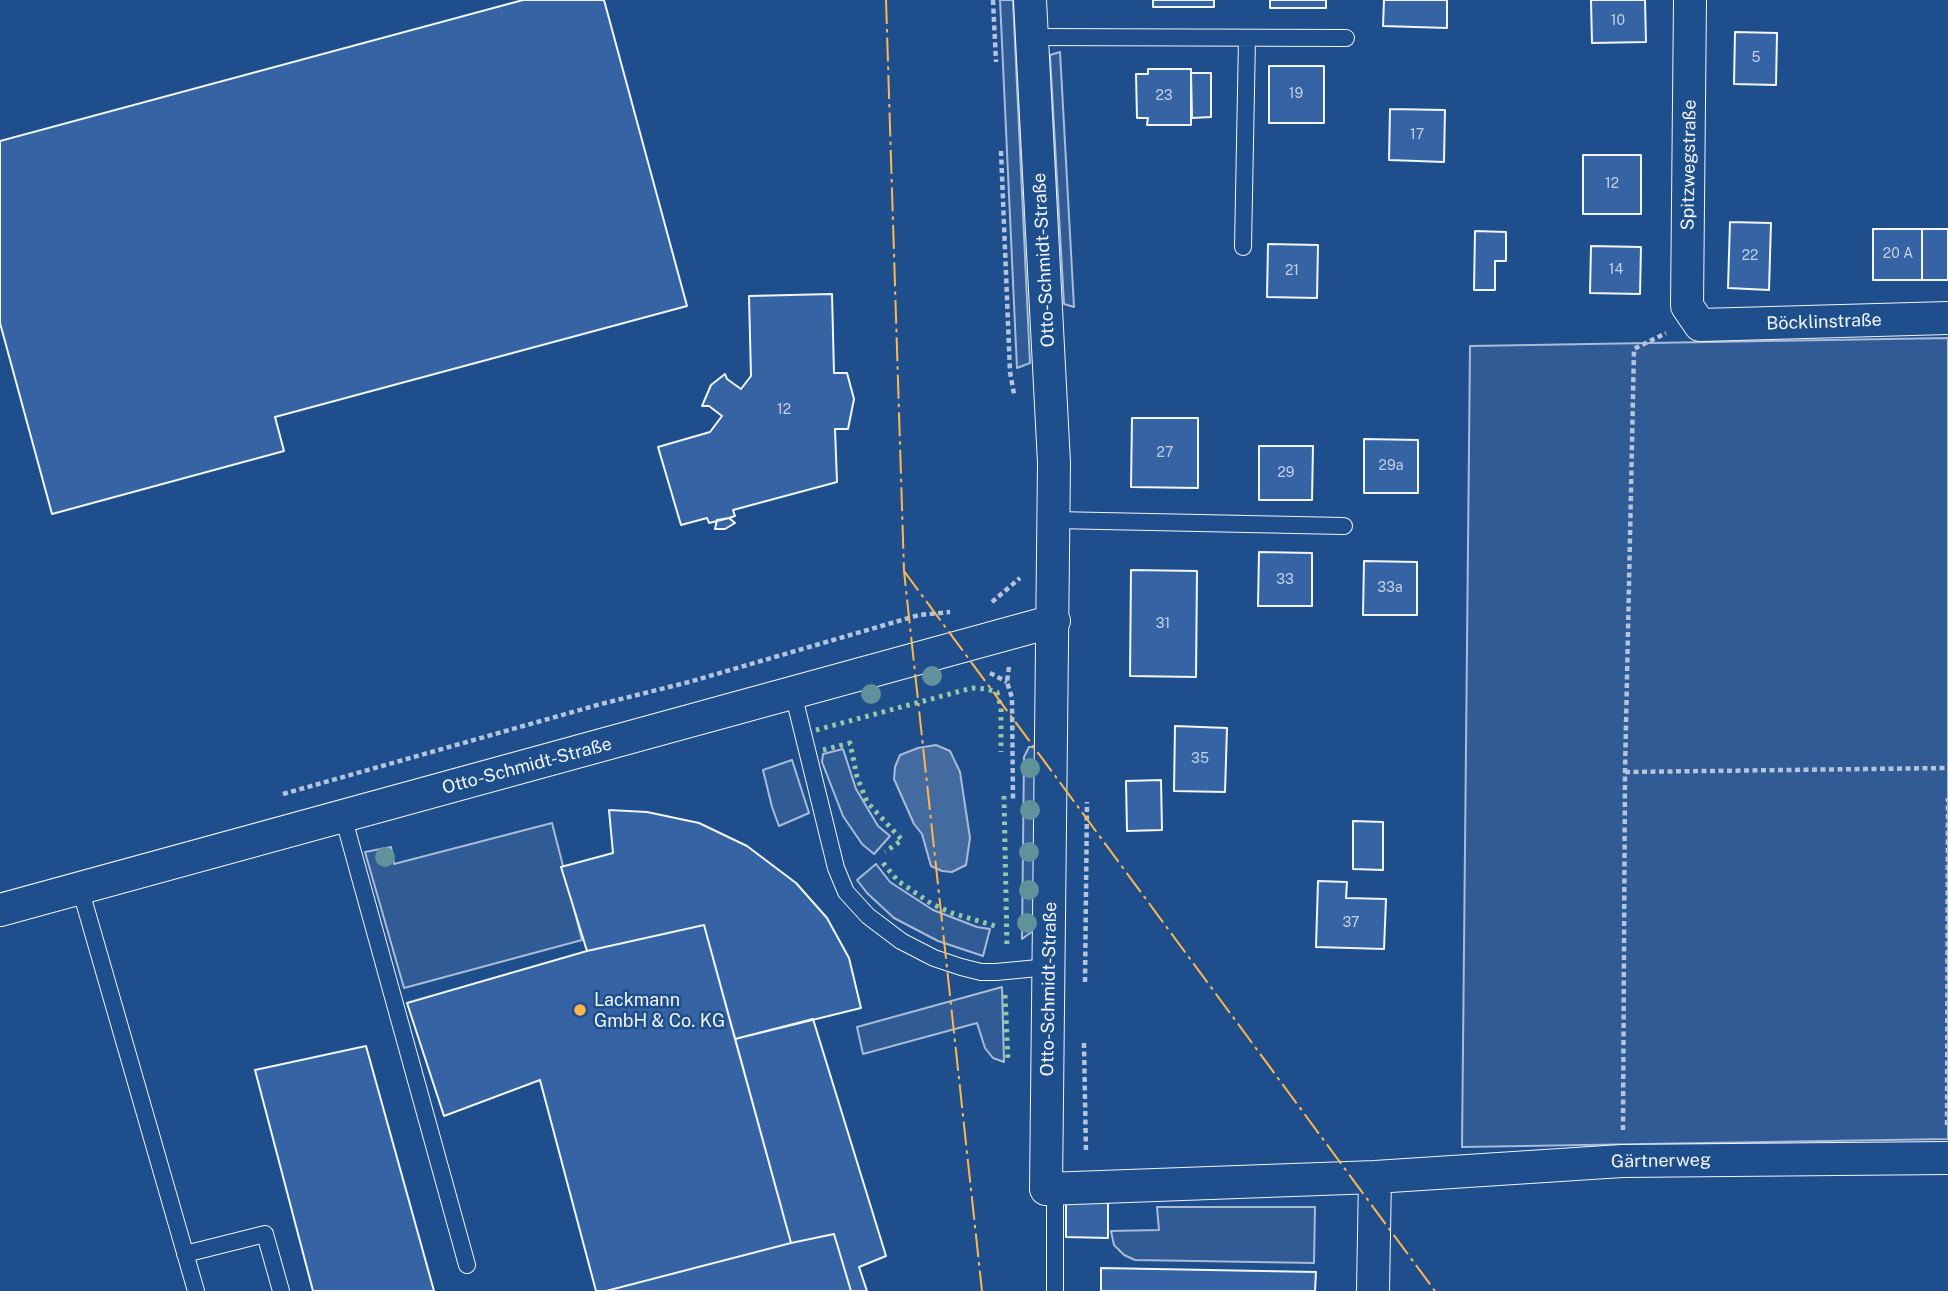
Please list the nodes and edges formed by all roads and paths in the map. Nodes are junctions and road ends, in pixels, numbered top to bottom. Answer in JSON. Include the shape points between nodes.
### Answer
{"nodes":[{"id":1,"x":993,"y":0,"type":"edge"},
{"id":2,"x":1030,"y":0,"type":"edge"},
{"id":3,"x":1690,"y":0,"type":"edge"},
{"id":4,"x":1032,"y":37,"type":"junction"},
{"id":5,"x":1247,"y":38,"type":"junction"},
{"id":6,"x":1346,"y":38,"type":"dead end"},
{"id":7,"x":996,"y":64,"type":"dead end"},
{"id":8,"x":1000,"y":141,"type":"dead end"},
{"id":9,"x":1243,"y":247,"type":"dead end"},
{"id":10,"x":1948,"y":318,"type":"edge"},
{"id":11,"x":1687,"y":328,"type":"junction"},
{"id":12,"x":1015,"y":396,"type":"dead end"},
{"id":13,"x":1054,"y":520,"type":"junction"},
{"id":14,"x":1344,"y":526,"type":"dead end"},
{"id":15,"x":1021,"y":577,"type":"dead end"},
{"id":16,"x":991,"y":602,"type":"dead end"},
{"id":17,"x":951,"y":612,"type":"dead end"},
{"id":18,"x":1054,"y":621,"type":"junction"},
{"id":19,"x":793,"y":693,"type":"junction"},
{"id":20,"x":1948,"y":768,"type":"edge"},
{"id":21,"x":1625,"y":772,"type":"junction"},
{"id":22,"x":273,"y":797,"type":"dead end"},
{"id":23,"x":1948,"y":799,"type":"edge"},
{"id":24,"x":343,"y":816,"type":"junction"},
{"id":25,"x":80,"y":888,"type":"junction"},
{"id":26,"x":0,"y":910,"type":"edge"},
{"id":27,"x":1049,"y":967,"type":"junction"},
{"id":28,"x":1947,"y":1158,"type":"edge"},
{"id":29,"x":1622,"y":1161,"type":"junction"},
{"id":30,"x":1375,"y":1177,"type":"junction"},
{"id":31,"x":1051,"y":1189,"type":"junction"},
{"id":32,"x":185,"y":1254,"type":"junction"},
{"id":33,"x":467,"y":1265,"type":"dead end"},
{"id":34,"x":196,"y":1291,"type":"edge"},
{"id":35,"x":281,"y":1291,"type":"edge"},
{"id":36,"x":1055,"y":1291,"type":"edge"},
{"id":37,"x":1373,"y":1291,"type":"edge"}],
"edges":[{"from":1,"to":7,"type":"path"},
{"from":2,"to":4,"type":"street","name":"Otto-Schmidt-Straße"},
{"from":3,"to":11,"type":"street","name":"Spitzwegstraße"},
{"from":4,"to":5,"type":"lane"},
{"from":4,"to":13,"type":"street","name":"Otto-Schmidt-Straße","via":[[1052,394]]},
{"from":5,"to":6,"type":"lane"},
{"from":5,"to":9,"type":"lane"},
{"from":8,"to":12,"type":"path","via":[[1010,372]]},
{"from":10,"to":11,"type":"street","name":"Böcklinstraße"},
{"from":11,"to":21,"type":"path","via":[[1633,349]]},
{"from":13,"to":14,"type":"lane"},
{"from":13,"to":18,"type":"street","name":"Otto-Schmidt-Straße"},
{"from":15,"to":16,"type":"path"},
{"from":17,"to":22,"type":"path","via":[[919,615]]},
{"from":18,"to":19,"type":"street","name":"Otto-Schmidt-Straße"},
{"from":18,"to":27,"type":"street","name":"Otto-Schmidt-Straße"},
{"from":19,"to":24,"type":"street","name":"Otto-Schmidt-Straße"},
{"from":19,"to":27,"type":"lane","via":[[836,868],[846,892],[868,916],[901,941],[961,967],[981,972]]},
{"from":20,"to":21,"type":"path"},
{"from":21,"to":29,"type":"path"},
{"from":23,"to":28,"type":"path"},
{"from":24,"to":25,"type":"street","name":"Otto-Schmidt-Straße"},
{"from":24,"to":33,"type":"lane"},
{"from":25,"to":26,"type":"street","name":"Otto-Schmidt-Straße"},
{"from":25,"to":32,"type":"lane"},
{"from":27,"to":31,"type":"street","name":"Otto-Schmidt-Straße"},
{"from":28,"to":29,"type":"street","name":"Gärtnerweg"},
{"from":29,"to":30,"type":"street","name":"Gärtnerweg"},
{"from":30,"to":31,"type":"street","name":"Gärtnerweg"},
{"from":30,"to":37,"type":"street"},
{"from":31,"to":36,"type":"lane"},
{"from":32,"to":34,"type":"lane"},
{"from":32,"to":35,"type":"lane","via":[[265,1234]]}]}
